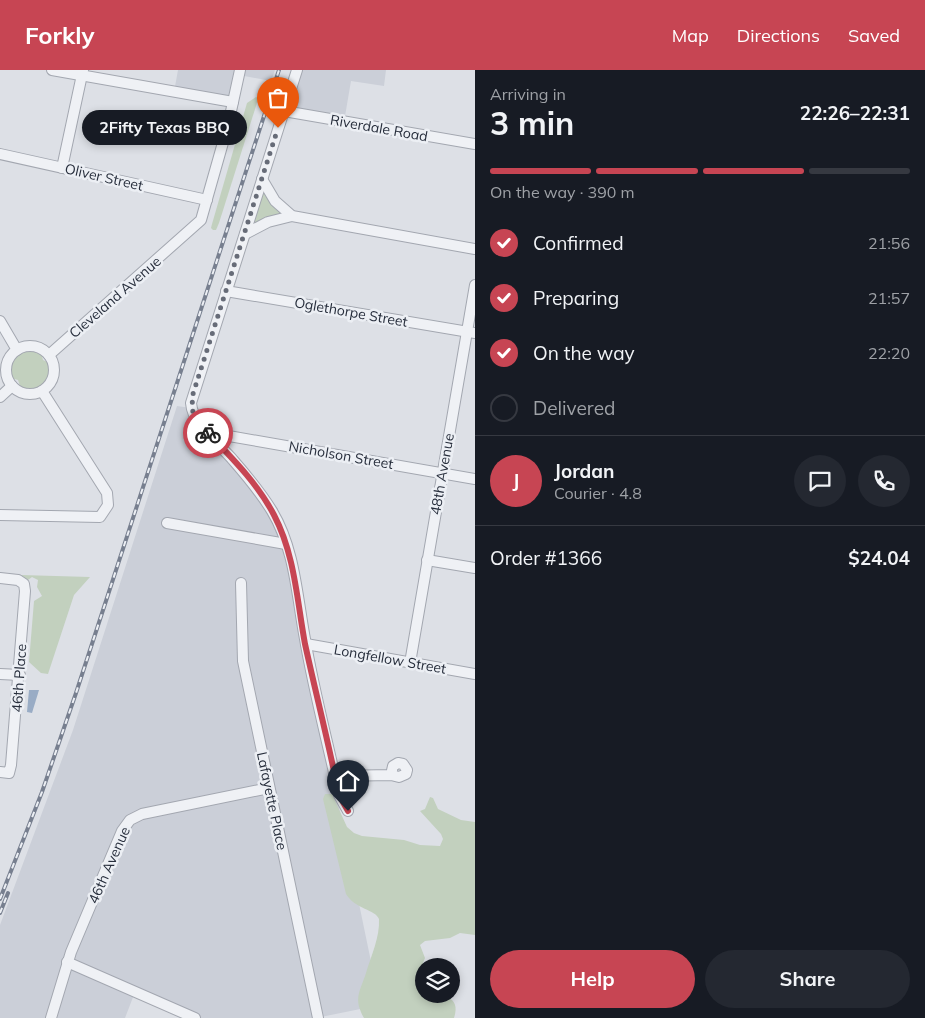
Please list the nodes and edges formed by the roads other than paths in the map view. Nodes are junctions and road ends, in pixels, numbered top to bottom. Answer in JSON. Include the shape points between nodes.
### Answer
{"nodes":[{"id":1,"x":52,"y":70,"type":"edge"},
{"id":2,"x":240,"y":70,"type":"edge"},
{"id":3,"x":297,"y":70,"type":"edge"},
{"id":4,"x":83,"y":73,"type":"edge"},
{"id":5,"x":233,"y":102,"type":"junction"},
{"id":6,"x":284,"y":111,"type":"junction"},
{"id":7,"x":475,"y":144,"type":"edge"},
{"id":8,"x":0,"y":154,"type":"edge"},
{"id":9,"x":62,"y":168,"type":"junction"},
{"id":10,"x":262,"y":179,"type":"junction"},
{"id":11,"x":207,"y":200,"type":"junction"},
{"id":12,"x":292,"y":216,"type":"junction"},
{"id":13,"x":245,"y":234,"type":"junction"},
{"id":14,"x":475,"y":249,"type":"edge"},
{"id":15,"x":475,"y":285,"type":"edge"},
{"id":16,"x":226,"y":291,"type":"junction"},
{"id":17,"x":0,"y":321,"type":"edge"},
{"id":18,"x":471,"y":332,"type":"edge"},
{"id":19,"x":17,"y":350,"type":"junction"},
{"id":20,"x":49,"y":355,"type":"junction"},
{"id":21,"x":12,"y":386,"type":"junction"},
{"id":22,"x":42,"y":391,"type":"junction"},
{"id":23,"x":0,"y":397,"type":"edge"},
{"id":24,"x":206,"y":432,"type":"junction"},
{"id":25,"x":442,"y":473,"type":"junction"},
{"id":26,"x":475,"y":479,"type":"edge"},
{"id":27,"x":0,"y":515,"type":"edge"},
{"id":28,"x":167,"y":523,"type":"dead end"},
{"id":29,"x":286,"y":544,"type":"junction"},
{"id":30,"x":427,"y":560,"type":"junction"},
{"id":31,"x":475,"y":568,"type":"edge"},
{"id":32,"x":0,"y":578,"type":"edge"},
{"id":33,"x":241,"y":583,"type":"dead end"},
{"id":34,"x":306,"y":644,"type":"junction"},
{"id":35,"x":410,"y":663,"type":"junction"},
{"id":36,"x":0,"y":674,"type":"edge"},
{"id":37,"x":475,"y":674,"type":"edge"},
{"id":38,"x":20,"y":676,"type":"junction"},
{"id":39,"x":5,"y":772,"type":"edge"},
{"id":40,"x":390,"y":774,"type":"dead end"},
{"id":41,"x":335,"y":776,"type":"junction"},
{"id":42,"x":270,"y":788,"type":"junction"},
{"id":43,"x":348,"y":811,"type":"dead end"},
{"id":44,"x":67,"y":962,"type":"junction"},
{"id":45,"x":51,"y":1018,"type":"edge"},
{"id":46,"x":195,"y":1018,"type":"edge"},
{"id":47,"x":318,"y":1018,"type":"edge"}],
"edges":[{"from":1,"to":4,"type":"street"},
{"from":2,"to":5,"type":"street","name":"Cleveland Avenue"},
{"from":3,"to":6,"type":"street"},
{"from":4,"to":5,"type":"street"},
{"from":4,"to":9,"type":"street"},
{"from":5,"to":11,"type":"street","name":"Cleveland Avenue"},
{"from":6,"to":7,"type":"street","name":"Riverdale Road"},
{"from":6,"to":10,"type":"street"},
{"from":8,"to":9,"type":"street","name":"Oliver Street"},
{"from":9,"to":11,"type":"street","name":"Oliver Street"},
{"from":10,"to":12,"type":"street","via":[[275,201]]},
{"from":10,"to":13,"type":"street"},
{"from":11,"to":20,"type":"street","name":"Cleveland Avenue","via":[[200,220],[181,239]]},
{"from":12,"to":13,"type":"street","via":[[268,222]]},
{"from":12,"to":14,"type":"street"},
{"from":13,"to":16,"type":"street"},
{"from":15,"to":18,"type":"street","name":"48th Avenue"},
{"from":16,"to":18,"type":"street","name":"Oglethorpe Street"},
{"from":16,"to":24,"type":"street","via":[[191,403],[196,419]]},
{"from":17,"to":19,"type":"street"},
{"from":18,"to":25,"type":"street","name":"48th Avenue"},
{"from":19,"to":20,"type":"street","via":[[32,346],[42,348]]},
{"from":19,"to":21,"type":"street","via":[[6,366],[6,375]]},
{"from":20,"to":22,"type":"street","via":[[54,363],[54,374]]},
{"from":21,"to":22,"type":"street","via":[[26,394]]},
{"from":21,"to":23,"type":"street"},
{"from":22,"to":27,"type":"street","via":[[106,493],[108,505],[101,516]]},
{"from":24,"to":25,"type":"street","name":"Nicholson Street"},
{"from":24,"to":29,"type":"street","via":[[232,458],[266,502]]},
{"from":25,"to":26,"type":"street","name":"Nicholson Street"},
{"from":25,"to":30,"type":"street","name":"48th Avenue"},
{"from":28,"to":29,"type":"street"},
{"from":29,"to":34,"type":"street"},
{"from":30,"to":31,"type":"street"},
{"from":30,"to":35,"type":"street","name":"48th Avenue"},
{"from":32,"to":38,"type":"street","name":"46th Place","via":[[24,584]]},
{"from":33,"to":42,"type":"street","name":"Lafayette Place","via":[[243,661]]},
{"from":34,"to":35,"type":"street","name":"Longfellow Street"},
{"from":34,"to":41,"type":"street"},
{"from":35,"to":37,"type":"street","name":"Longfellow Street"},
{"from":36,"to":38,"type":"street"},
{"from":38,"to":39,"type":"street","name":"46th Place"},
{"from":40,"to":41,"type":"street"},
{"from":41,"to":43,"type":"street","via":[[339,795]]},
{"from":42,"to":44,"type":"street","name":"46th Avenue","via":[[142,814],[130,820],[122,830]]},
{"from":42,"to":47,"type":"street","name":"Lafayette Place"},
{"from":44,"to":45,"type":"street","name":"46th Avenue"},
{"from":44,"to":46,"type":"street"}]}
